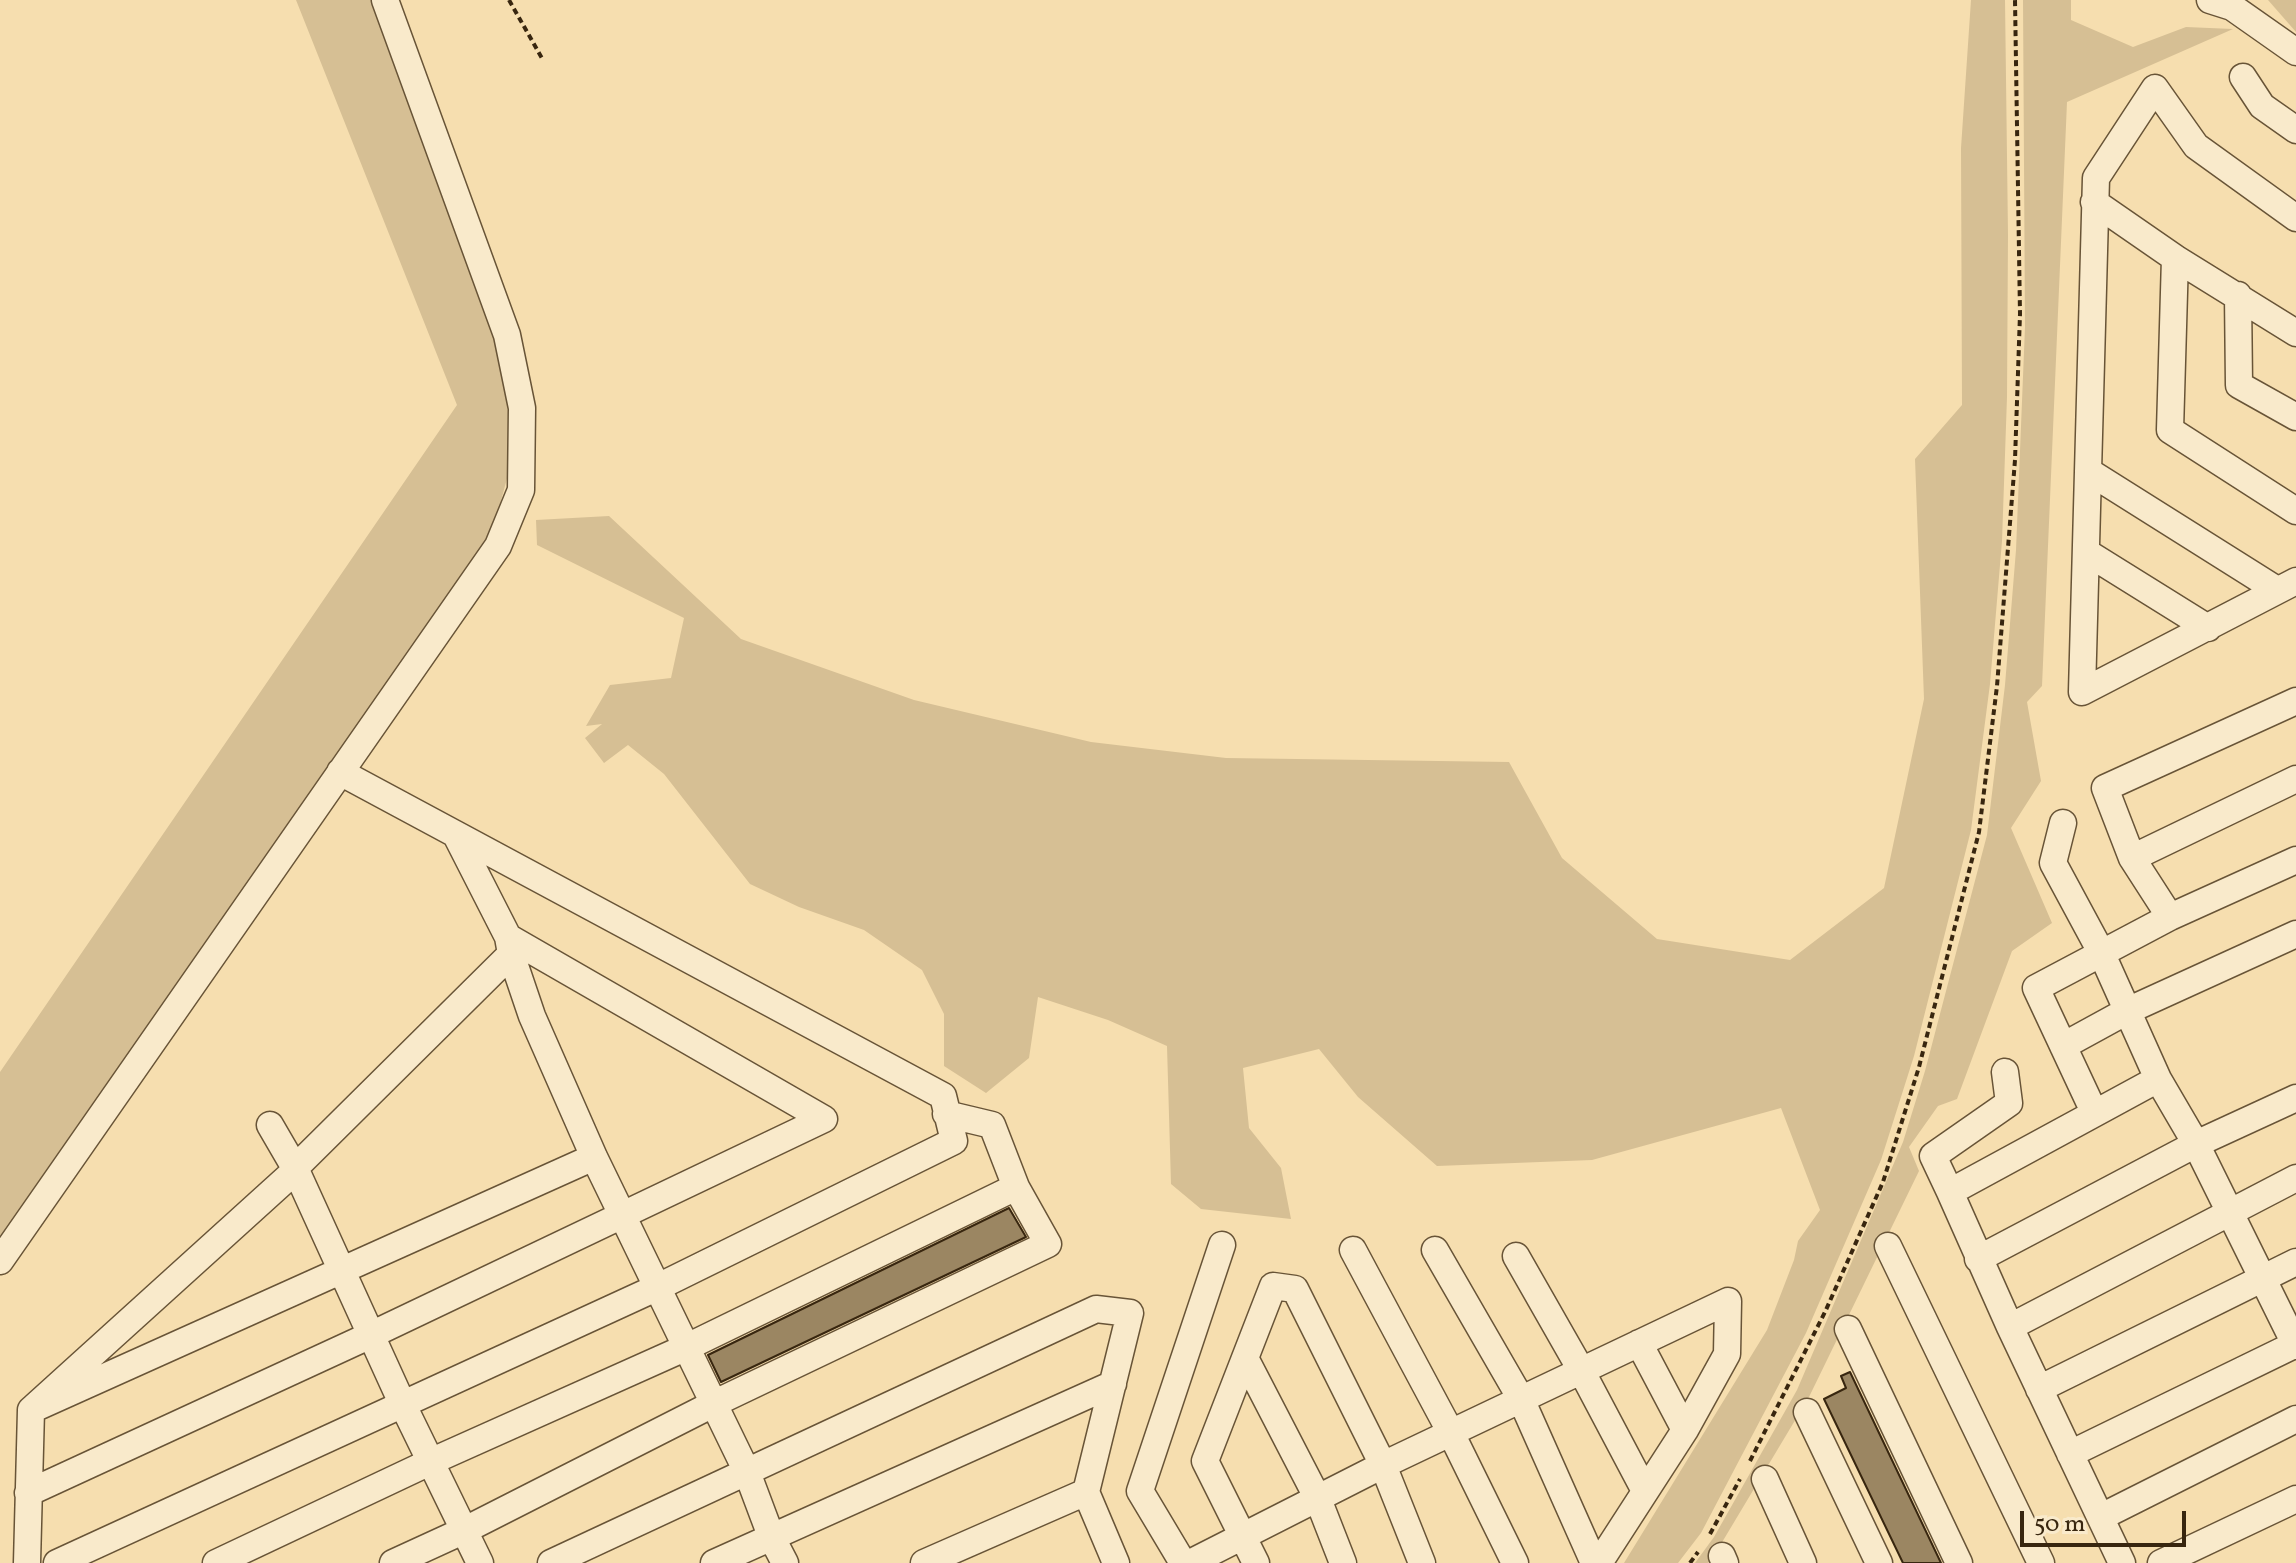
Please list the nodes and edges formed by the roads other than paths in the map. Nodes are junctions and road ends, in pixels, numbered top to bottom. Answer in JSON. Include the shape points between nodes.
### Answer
{"nodes":[{"id":1,"x":385,"y":0,"type":"edge"},
{"id":2,"x":2210,"y":0,"type":"edge"},
{"id":3,"x":2296,"y":52,"type":"edge"},
{"id":4,"x":2243,"y":77,"type":"dead end"},
{"id":5,"x":2296,"y":130,"type":"edge"},
{"id":6,"x":2094,"y":202,"type":"junction"},
{"id":7,"x":2296,"y":218,"type":"edge"},
{"id":8,"x":2175,"y":258,"type":"junction"},
{"id":9,"x":2238,"y":295,"type":"junction"},
{"id":10,"x":2296,"y":333,"type":"edge"},
{"id":11,"x":2296,"y":417,"type":"edge"},
{"id":12,"x":2088,"y":471,"type":"junction"},
{"id":13,"x":2296,"y":511,"type":"edge"},
{"id":14,"x":2086,"y":552,"type":"junction"},
{"id":15,"x":2287,"y":585,"type":"edge"},
{"id":16,"x":2208,"y":628,"type":"junction"},
{"id":17,"x":2296,"y":701,"type":"edge"},
{"id":18,"x":340,"y":772,"type":"junction"},
{"id":19,"x":2296,"y":779,"type":"edge"},
{"id":20,"x":2063,"y":823,"type":"dead end"},
{"id":21,"x":457,"y":837,"type":"junction"},
{"id":22,"x":2132,"y":858,"type":"junction"},
{"id":23,"x":2296,"y":860,"type":"edge"},
{"id":24,"x":2170,"y":917,"type":"junction"},
{"id":25,"x":2296,"y":934,"type":"edge"},
{"id":26,"x":509,"y":945,"type":"junction"},
{"id":27,"x":2101,"y":952,"type":"junction"},
{"id":28,"x":2127,"y":1011,"type":"junction"},
{"id":29,"x":2063,"y":1046,"type":"junction"},
{"id":30,"x":2005,"y":1072,"type":"dead end"},
{"id":31,"x":2158,"y":1079,"type":"junction"},
{"id":32,"x":2296,"y":1098,"type":"edge"},
{"id":33,"x":2094,"y":1112,"type":"junction"},
{"id":34,"x":946,"y":1114,"type":"junction"},
{"id":35,"x":270,"y":1125,"type":"dead end"},
{"id":36,"x":2196,"y":1144,"type":"junction"},
{"id":37,"x":594,"y":1157,"type":"junction"},
{"id":38,"x":295,"y":1169,"type":"junction"},
{"id":39,"x":2296,"y":1178,"type":"edge"},
{"id":40,"x":1016,"y":1187,"type":"junction"},
{"id":41,"x":1950,"y":1192,"type":"junction"},
{"id":42,"x":2230,"y":1210,"type":"junction"},
{"id":43,"x":623,"y":1217,"type":"junction"},
{"id":44,"x":1222,"y":1245,"type":"dead end"},
{"id":45,"x":1888,"y":1246,"type":"dead end"},
{"id":46,"x":1353,"y":1250,"type":"dead end"},
{"id":47,"x":1435,"y":1250,"type":"dead end"},
{"id":48,"x":1516,"y":1256,"type":"dead end"},
{"id":49,"x":1978,"y":1259,"type":"junction"},
{"id":50,"x":0,"y":1261,"type":"edge"},
{"id":51,"x":2296,"y":1262,"type":"edge"},
{"id":52,"x":342,"y":1271,"type":"junction"},
{"id":53,"x":2262,"y":1280,"type":"junction"},
{"id":54,"x":656,"y":1288,"type":"junction"},
{"id":55,"x":2010,"y":1327,"type":"junction"},
{"id":56,"x":1848,"y":1329,"type":"dead end"},
{"id":57,"x":373,"y":1334,"type":"junction"},
{"id":58,"x":1639,"y":1343,"type":"junction"},
{"id":59,"x":2296,"y":1345,"type":"edge"},
{"id":60,"x":687,"y":1347,"type":"junction"},
{"id":61,"x":1245,"y":1358,"type":"junction"},
{"id":62,"x":1581,"y":1370,"type":"junction"},
{"id":63,"x":1113,"y":1384,"type":"junction"},
{"id":64,"x":2039,"y":1389,"type":"junction"},
{"id":65,"x":1521,"y":1399,"type":"junction"},
{"id":66,"x":402,"y":1403,"type":"junction"},
{"id":67,"x":713,"y":1404,"type":"junction"},
{"id":68,"x":31,"y":1410,"type":"junction"},
{"id":69,"x":1807,"y":1412,"type":"dead end"},
{"id":70,"x":2296,"y":1419,"type":"edge"},
{"id":71,"x":1685,"y":1430,"type":"junction"},
{"id":72,"x":1451,"y":1433,"type":"junction"},
{"id":73,"x":2070,"y":1454,"type":"junction"},
{"id":74,"x":430,"y":1462,"type":"junction"},
{"id":75,"x":1383,"y":1465,"type":"junction"},
{"id":76,"x":747,"y":1472,"type":"junction"},
{"id":77,"x":1765,"y":1479,"type":"dead end"},
{"id":78,"x":1645,"y":1491,"type":"junction"},
{"id":79,"x":1086,"y":1492,"type":"junction"},
{"id":80,"x":28,"y":1493,"type":"junction"},
{"id":81,"x":1318,"y":1499,"type":"junction"},
{"id":82,"x":2296,"y":1499,"type":"edge"},
{"id":83,"x":2101,"y":1517,"type":"junction"},
{"id":84,"x":465,"y":1530,"type":"junction"},
{"id":85,"x":1244,"y":1535,"type":"junction"},
{"id":86,"x":771,"y":1536,"type":"junction"},
{"id":87,"x":27,"y":1563,"type":"edge"},
{"id":88,"x":57,"y":1563,"type":"edge"},
{"id":89,"x":216,"y":1563,"type":"edge"},
{"id":90,"x":393,"y":1563,"type":"edge"},
{"id":91,"x":480,"y":1563,"type":"edge"},
{"id":92,"x":551,"y":1563,"type":"edge"},
{"id":93,"x":714,"y":1563,"type":"edge"},
{"id":94,"x":785,"y":1563,"type":"edge"},
{"id":95,"x":924,"y":1563,"type":"edge"},
{"id":96,"x":1116,"y":1563,"type":"edge"},
{"id":97,"x":1183,"y":1563,"type":"edge"},
{"id":98,"x":1190,"y":1563,"type":"edge"},
{"id":99,"x":1256,"y":1563,"type":"edge"},
{"id":100,"x":1343,"y":1563,"type":"edge"},
{"id":101,"x":1422,"y":1563,"type":"edge"},
{"id":102,"x":1515,"y":1563,"type":"edge"},
{"id":103,"x":1597,"y":1563,"type":"edge"},
{"id":104,"x":1803,"y":1563,"type":"edge"},
{"id":105,"x":1879,"y":1563,"type":"edge"},
{"id":106,"x":1959,"y":1563,"type":"edge"},
{"id":107,"x":2041,"y":1563,"type":"edge"},
{"id":108,"x":2122,"y":1563,"type":"edge"},
{"id":109,"x":2161,"y":1563,"type":"edge"}],
"edges":[{"from":1,"to":18,"type":"lane","via":[[507,335],[522,408],[521,490],[498,546]]},
{"from":2,"to":3,"type":"lane","via":[[2232,7]]},
{"from":4,"to":5,"type":"lane","via":[[2262,106]]},
{"from":6,"to":7,"type":"lane","via":[[2096,178],[2155,88],[2196,146]]},
{"from":6,"to":8,"type":"lane"},
{"from":6,"to":12,"type":"lane"},
{"from":8,"to":9,"type":"lane"},
{"from":8,"to":13,"type":"lane","via":[[2170,430]]},
{"from":9,"to":10,"type":"lane"},
{"from":9,"to":11,"type":"lane","via":[[2239,385]]},
{"from":12,"to":14,"type":"lane"},
{"from":12,"to":15,"type":"lane"},
{"from":14,"to":16,"type":"lane"},
{"from":14,"to":16,"type":"lane","via":[[2082,692]]},
{"from":15,"to":16,"type":"lane"},
{"from":17,"to":22,"type":"lane","via":[[2105,788]]},
{"from":18,"to":21,"type":"lane"},
{"from":18,"to":50,"type":"lane"},
{"from":19,"to":22,"type":"lane"},
{"from":20,"to":27,"type":"lane","via":[[2053,863]]},
{"from":21,"to":26,"type":"lane"},
{"from":21,"to":34,"type":"lane","via":[[943,1096]]},
{"from":22,"to":24,"type":"lane"},
{"from":23,"to":24,"type":"lane"},
{"from":24,"to":27,"type":"lane"},
{"from":25,"to":28,"type":"lane"},
{"from":26,"to":37,"type":"lane","via":[[532,1016]]},
{"from":26,"to":38,"type":"lane"},
{"from":26,"to":43,"type":"lane","via":[[824,1119]]},
{"from":27,"to":28,"type":"lane"},
{"from":27,"to":29,"type":"lane","via":[[2036,988]]},
{"from":28,"to":29,"type":"lane"},
{"from":28,"to":31,"type":"lane"},
{"from":29,"to":33,"type":"lane"},
{"from":30,"to":41,"type":"lane","via":[[2009,1103],[1933,1156]]},
{"from":31,"to":33,"type":"lane"},
{"from":31,"to":36,"type":"lane"},
{"from":32,"to":36,"type":"lane"},
{"from":33,"to":41,"type":"lane"},
{"from":34,"to":40,"type":"lane","via":[[992,1125]]},
{"from":34,"to":54,"type":"lane","via":[[954,1141]]},
{"from":35,"to":38,"type":"lane"},
{"from":36,"to":42,"type":"lane"},
{"from":36,"to":49,"type":"lane"},
{"from":37,"to":43,"type":"lane"},
{"from":37,"to":52,"type":"lane"},
{"from":38,"to":52,"type":"lane"},
{"from":38,"to":68,"type":"lane"},
{"from":39,"to":42,"type":"lane"},
{"from":40,"to":60,"type":"lane"},
{"from":40,"to":67,"type":"lane","via":[[1048,1244]]},
{"from":41,"to":49,"type":"lane"},
{"from":42,"to":53,"type":"lane"},
{"from":42,"to":55,"type":"lane"},
{"from":43,"to":54,"type":"lane"},
{"from":43,"to":57,"type":"lane"},
{"from":44,"to":97,"type":"lane","via":[[1140,1491]]},
{"from":45,"to":107,"type":"lane"},
{"from":46,"to":72,"type":"lane"},
{"from":47,"to":65,"type":"lane"},
{"from":48,"to":62,"type":"lane"},
{"from":49,"to":55,"type":"lane"},
{"from":51,"to":53,"type":"lane"},
{"from":52,"to":57,"type":"lane"},
{"from":52,"to":68,"type":"lane"},
{"from":53,"to":59,"type":"lane"},
{"from":53,"to":64,"type":"lane"},
{"from":54,"to":60,"type":"lane"},
{"from":54,"to":66,"type":"lane"},
{"from":55,"to":64,"type":"lane"},
{"from":56,"to":106,"type":"lane"},
{"from":57,"to":66,"type":"lane"},
{"from":57,"to":80,"type":"lane"},
{"from":58,"to":62,"type":"lane"},
{"from":58,"to":71,"type":"lane"},
{"from":58,"to":71,"type":"lane","via":[[1728,1301],[1727,1354]]},
{"from":59,"to":73,"type":"lane"},
{"from":60,"to":67,"type":"lane"},
{"from":60,"to":74,"type":"lane"},
{"from":61,"to":75,"type":"lane","via":[[1273,1286],[1295,1289]]},
{"from":61,"to":81,"type":"lane"},
{"from":61,"to":85,"type":"lane","via":[[1205,1461]]},
{"from":62,"to":65,"type":"lane"},
{"from":62,"to":78,"type":"lane"},
{"from":63,"to":76,"type":"lane","via":[[1130,1313],[1096,1309]]},
{"from":63,"to":79,"type":"lane"},
{"from":63,"to":86,"type":"lane"},
{"from":64,"to":73,"type":"lane"},
{"from":65,"to":72,"type":"lane"},
{"from":65,"to":103,"type":"lane"},
{"from":66,"to":74,"type":"lane"},
{"from":66,"to":88,"type":"lane"},
{"from":67,"to":76,"type":"lane"},
{"from":67,"to":84,"type":"lane"},
{"from":68,"to":80,"type":"lane"},
{"from":69,"to":105,"type":"lane"},
{"from":70,"to":83,"type":"lane"},
{"from":71,"to":78,"type":"lane"},
{"from":72,"to":75,"type":"lane"},
{"from":72,"to":102,"type":"lane"},
{"from":73,"to":83,"type":"lane"},
{"from":74,"to":84,"type":"lane"},
{"from":74,"to":89,"type":"lane"},
{"from":75,"to":81,"type":"lane"},
{"from":75,"to":101,"type":"lane"},
{"from":76,"to":86,"type":"lane"},
{"from":76,"to":92,"type":"lane"},
{"from":77,"to":104,"type":"lane"},
{"from":78,"to":103,"type":"lane"},
{"from":79,"to":95,"type":"lane"},
{"from":79,"to":96,"type":"lane"},
{"from":80,"to":87,"type":"lane"},
{"from":81,"to":85,"type":"lane"},
{"from":81,"to":100,"type":"lane"},
{"from":82,"to":109,"type":"lane"},
{"from":83,"to":108,"type":"lane"},
{"from":84,"to":90,"type":"lane"},
{"from":84,"to":91,"type":"lane"},
{"from":85,"to":98,"type":"lane"},
{"from":85,"to":99,"type":"lane"},
{"from":86,"to":93,"type":"lane"},
{"from":86,"to":94,"type":"lane"}]}
